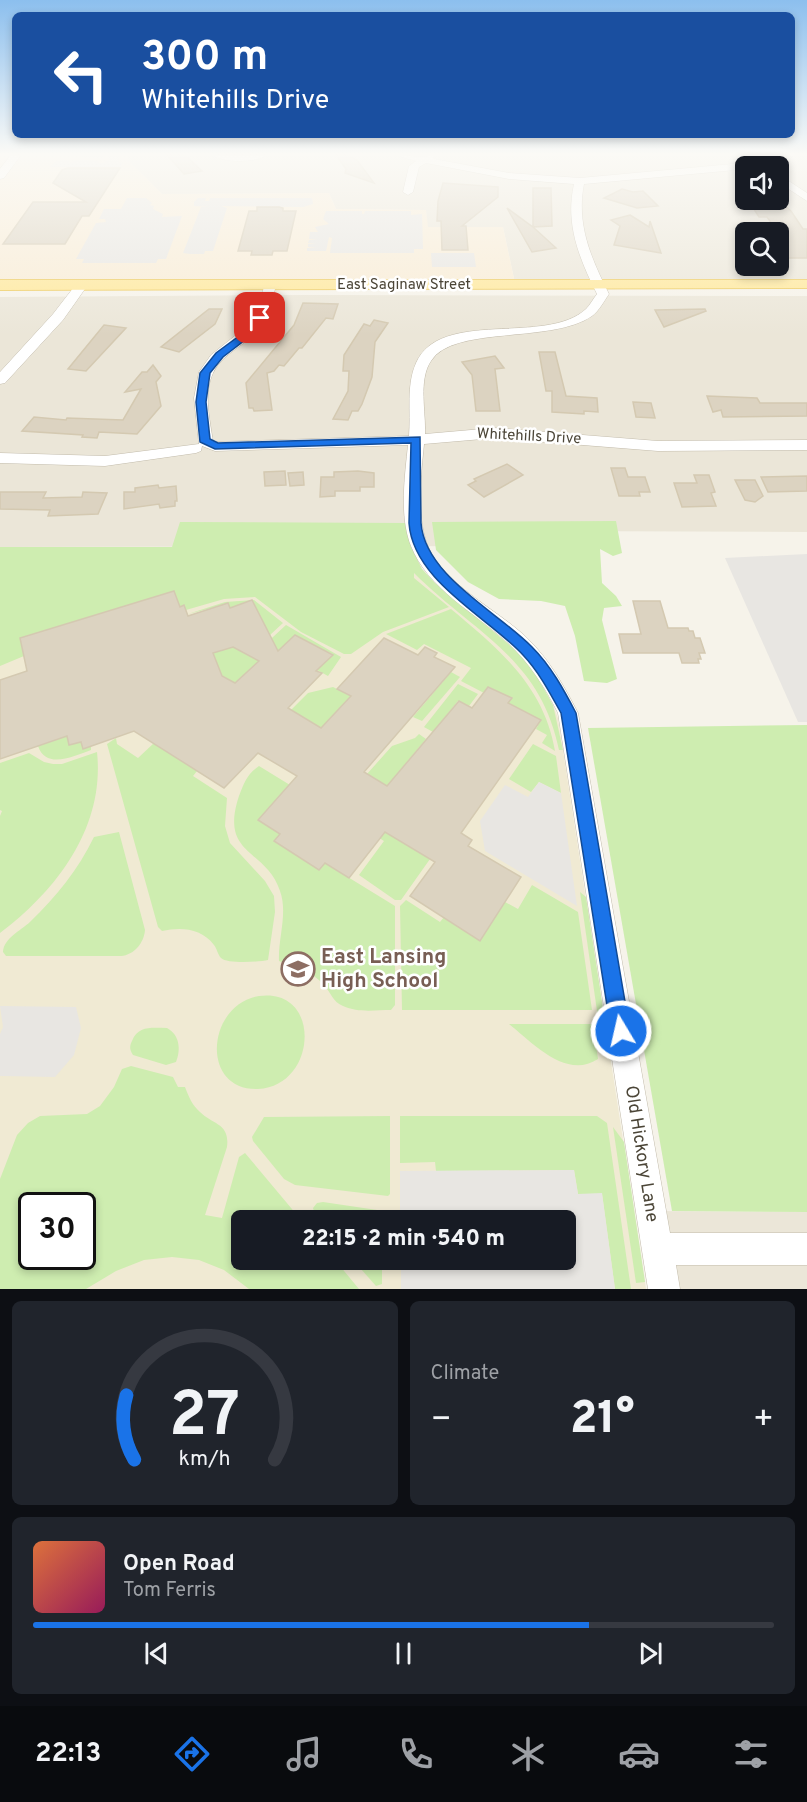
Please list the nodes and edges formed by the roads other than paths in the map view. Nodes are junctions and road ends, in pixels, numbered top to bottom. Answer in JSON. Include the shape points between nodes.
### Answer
{"nodes":[{"id":1,"x":575,"y":215,"type":"edge"},
{"id":2,"x":807,"y":284,"type":"edge"},
{"id":3,"x":0,"y":285,"type":"edge"},
{"id":4,"x":81,"y":285,"type":"junction"},
{"id":5,"x":270,"y":285,"type":"junction"},
{"id":6,"x":599,"y":285,"type":"junction"},
{"id":7,"x":2,"y":375,"type":"edge"},
{"id":8,"x":417,"y":439,"type":"junction"},
{"id":9,"x":205,"y":445,"type":"junction"},
{"id":10,"x":807,"y":445,"type":"edge"},
{"id":11,"x":0,"y":458,"type":"edge"},
{"id":12,"x":807,"y":1249,"type":"edge"},
{"id":13,"x":657,"y":1250,"type":"junction"},
{"id":14,"x":664,"y":1289,"type":"edge"}],
"edges":[{"from":1,"to":6,"type":"street","via":[[577,235]]},
{"from":2,"to":6,"type":"main road","name":"East Saginaw Street"},
{"from":3,"to":4,"type":"main road","name":"East Saginaw Street"},
{"from":4,"to":5,"type":"main road","name":"East Saginaw Street"},
{"from":4,"to":7,"type":"street","via":[[58,317]]},
{"from":5,"to":6,"type":"main road","name":"East Saginaw Street"},
{"from":5,"to":9,"type":"street","via":[[255,326],[219,355],[205,373],[201,402]]},
{"from":6,"to":8,"type":"street","name":"Old Hickory Lane","via":[[602,298],[572,320],[545,328],[466,337],[430,351],[421,369]]},
{"from":8,"to":9,"type":"street","name":"Whitehills Drive"},
{"from":8,"to":10,"type":"street","name":"Whitehills Drive","via":[[494,433],[658,446]]},
{"from":8,"to":13,"type":"street","name":"Old Hickory Lane","via":[[415,523],[424,554],[447,582],[528,651],[552,682],[568,713]]},
{"from":9,"to":11,"type":"street","name":"Whitehills Drive","via":[[105,461]]},
{"from":12,"to":13,"type":"street"},
{"from":13,"to":14,"type":"street","name":"Old Hickory Lane"}]}
